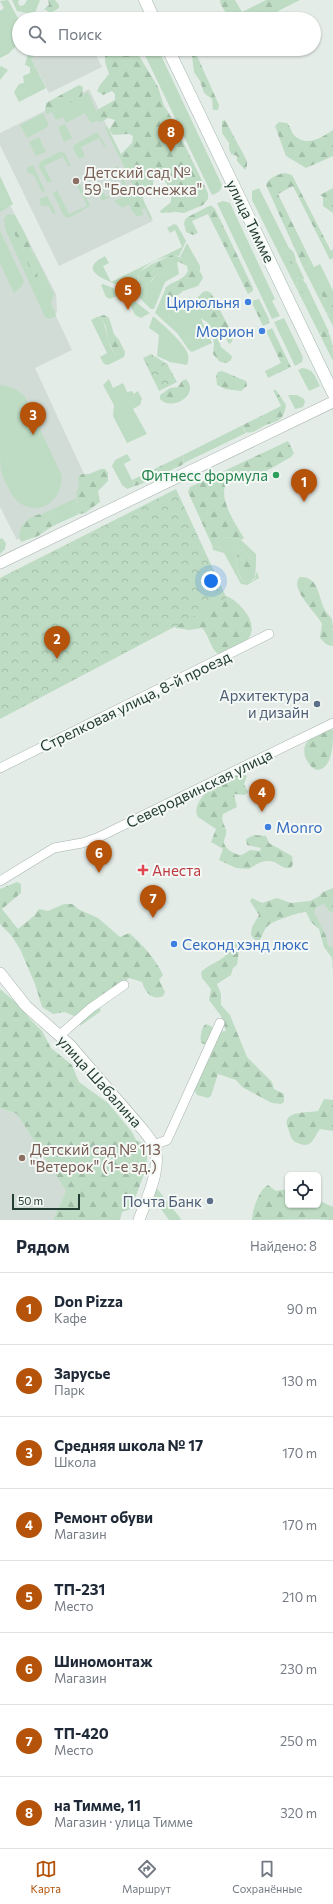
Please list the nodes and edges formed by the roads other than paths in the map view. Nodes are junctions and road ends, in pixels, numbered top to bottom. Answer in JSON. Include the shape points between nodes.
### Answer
{"nodes":[{"id":1,"x":144,"y":0,"type":"edge"},
{"id":2,"x":150,"y":12,"type":"edge"},
{"id":3,"x":171,"y":56,"type":"edge"},
{"id":4,"x":333,"y":392,"type":"edge"},
{"id":5,"x":333,"y":402,"type":"edge"},
{"id":6,"x":0,"y":563,"type":"edge"},
{"id":7,"x":269,"y":634,"type":"dead end"},
{"id":8,"x":333,"y":723,"type":"edge"},
{"id":9,"x":0,"y":768,"type":"edge"},
{"id":10,"x":0,"y":881,"type":"edge"},
{"id":11,"x":3,"y":977,"type":"edge"},
{"id":12,"x":124,"y":985,"type":"dead end"},
{"id":13,"x":220,"y":1023,"type":"dead end"},
{"id":14,"x":60,"y":1035,"type":"junction"},
{"id":15,"x":154,"y":1145,"type":"junction"},
{"id":16,"x":139,"y":1220,"type":"edge"}],
"edges":[{"from":1,"to":2,"type":"main road"},
{"from":3,"to":4,"type":"main road","name":"улица Тимме"},
{"from":5,"to":6,"type":"street"},
{"from":7,"to":9,"type":"street","name":"Стрелковая улица, 8-й проезд"},
{"from":8,"to":10,"type":"street","name":"Северодвинская улица","via":[[97,838],[54,848]]},
{"from":11,"to":14,"type":"street","name":"улица Шабалина","via":[[26,1006]]},
{"from":12,"to":14,"type":"street","via":[[91,1008]]},
{"from":13,"to":15,"type":"street","via":[[167,1140]]},
{"from":14,"to":15,"type":"street","name":"улица Шабалина","via":[[99,1077]]},
{"from":15,"to":16,"type":"street","via":[[156,1166],[153,1182]]}]}
